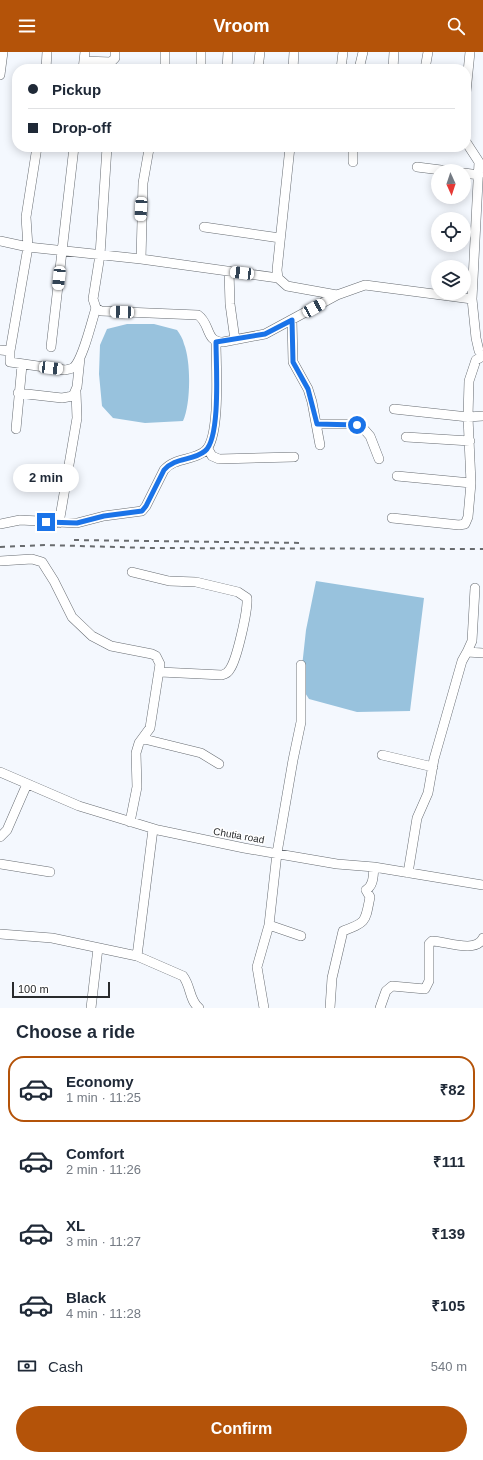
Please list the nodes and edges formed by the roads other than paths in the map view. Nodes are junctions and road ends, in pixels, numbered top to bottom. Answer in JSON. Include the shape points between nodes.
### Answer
{"nodes":[{"id":1,"x":3,"y":52,"type":"edge"},
{"id":2,"x":47,"y":52,"type":"edge"},
{"id":3,"x":115,"y":52,"type":"edge"},
{"id":4,"x":165,"y":52,"type":"edge"},
{"id":5,"x":201,"y":52,"type":"edge"},
{"id":6,"x":228,"y":52,"type":"edge"},
{"id":7,"x":260,"y":52,"type":"edge"},
{"id":8,"x":294,"y":52,"type":"edge"},
{"id":9,"x":344,"y":52,"type":"edge"},
{"id":10,"x":363,"y":52,"type":"edge"},
{"id":11,"x":394,"y":52,"type":"edge"},
{"id":12,"x":428,"y":52,"type":"edge"},
{"id":13,"x":470,"y":52,"type":"edge"},
{"id":14,"x":84,"y":61,"type":"edge"},
{"id":15,"x":46,"y":64,"type":"edge"},
{"id":16,"x":165,"y":64,"type":"edge"},
{"id":17,"x":201,"y":64,"type":"edge"},
{"id":18,"x":227,"y":64,"type":"edge"},
{"id":19,"x":259,"y":64,"type":"edge"},
{"id":20,"x":293,"y":64,"type":"edge"},
{"id":21,"x":342,"y":64,"type":"edge"},
{"id":22,"x":360,"y":64,"type":"edge"},
{"id":23,"x":393,"y":64,"type":"edge"},
{"id":24,"x":426,"y":64,"type":"edge"},
{"id":25,"x":469,"y":64,"type":"edge"},
{"id":26,"x":0,"y":75,"type":"edge"},
{"id":27,"x":471,"y":149,"type":"edge"},
{"id":28,"x":36,"y":152,"type":"edge"},
{"id":29,"x":73,"y":152,"type":"edge"},
{"id":30,"x":107,"y":152,"type":"edge"},
{"id":31,"x":148,"y":152,"type":"edge"},
{"id":32,"x":289,"y":152,"type":"edge"},
{"id":33,"x":353,"y":152,"type":"edge"},
{"id":34,"x":483,"y":153,"type":"edge"},
{"id":35,"x":353,"y":162,"type":"dead end"},
{"id":36,"x":481,"y":162,"type":"edge"},
{"id":37,"x":416,"y":167,"type":"dead end"},
{"id":38,"x":431,"y":169,"type":"edge"},
{"id":39,"x":471,"y":174,"type":"edge"},
{"id":40,"x":479,"y":175,"type":"junction"},
{"id":41,"x":480,"y":213,"type":"edge"},
{"id":42,"x":204,"y":227,"type":"dead end"},
{"id":43,"x":280,"y":238,"type":"junction"},
{"id":44,"x":0,"y":241,"type":"edge"},
{"id":45,"x":28,"y":247,"type":"junction"},
{"id":46,"x":62,"y":251,"type":"junction"},
{"id":47,"x":100,"y":255,"type":"junction"},
{"id":48,"x":141,"y":259,"type":"junction"},
{"id":49,"x":229,"y":271,"type":"junction"},
{"id":50,"x":278,"y":278,"type":"junction"},
{"id":51,"x":337,"y":295,"type":"junction"},
{"id":52,"x":472,"y":299,"type":"junction"},
{"id":53,"x":96,"y":308,"type":"junction"},
{"id":54,"x":292,"y":320,"type":"junction"},
{"id":55,"x":235,"y":340,"type":"junction"},
{"id":56,"x":216,"y":342,"type":"junction"},
{"id":57,"x":51,"y":347,"type":"dead end"},
{"id":58,"x":0,"y":350,"type":"edge"},
{"id":59,"x":10,"y":351,"type":"junction"},
{"id":60,"x":81,"y":355,"type":"junction"},
{"id":61,"x":483,"y":356,"type":"edge"},
{"id":62,"x":22,"y":365,"type":"junction"},
{"id":63,"x":76,"y":392,"type":"junction"},
{"id":64,"x":18,"y":393,"type":"junction"},
{"id":65,"x":394,"y":409,"type":"dead end"},
{"id":66,"x":483,"y":416,"type":"edge"},
{"id":67,"x":468,"y":417,"type":"junction"},
{"id":68,"x":317,"y":424,"type":"junction"},
{"id":69,"x":16,"y":429,"type":"dead end"},
{"id":70,"x":406,"y":437,"type":"dead end"},
{"id":71,"x":470,"y":442,"type":"junction"},
{"id":72,"x":320,"y":445,"type":"dead end"},
{"id":73,"x":208,"y":449,"type":"junction"},
{"id":74,"x":294,"y":457,"type":"dead end"},
{"id":75,"x":379,"y":459,"type":"dead end"},
{"id":76,"x":397,"y":476,"type":"dead end"},
{"id":77,"x":471,"y":483,"type":"junction"},
{"id":78,"x":0,"y":516,"type":"edge"},
{"id":79,"x":392,"y":518,"type":"dead end"},
{"id":80,"x":12,"y":521,"type":"junction"},
{"id":81,"x":59,"y":523,"type":"junction"},
{"id":82,"x":0,"y":524,"type":"edge"},
{"id":83,"x":0,"y":561,"type":"edge"},
{"id":84,"x":132,"y":572,"type":"dead end"},
{"id":85,"x":475,"y":588,"type":"dead end"},
{"id":86,"x":467,"y":652,"type":"junction"},
{"id":87,"x":483,"y":653,"type":"edge"},
{"id":88,"x":301,"y":665,"type":"dead end"},
{"id":89,"x":160,"y":672,"type":"junction"},
{"id":90,"x":144,"y":739,"type":"junction"},
{"id":91,"x":382,"y":755,"type":"dead end"},
{"id":92,"x":219,"y":764,"type":"dead end"},
{"id":93,"x":433,"y":767,"type":"junction"},
{"id":94,"x":0,"y":772,"type":"edge"},
{"id":95,"x":27,"y":784,"type":"junction"},
{"id":96,"x":130,"y":822,"type":"junction"},
{"id":97,"x":153,"y":829,"type":"junction"},
{"id":98,"x":0,"y":837,"type":"edge"},
{"id":99,"x":277,"y":853,"type":"junction"},
{"id":100,"x":0,"y":864,"type":"edge"},
{"id":101,"x":374,"y":867,"type":"junction"},
{"id":102,"x":50,"y":872,"type":"dead end"},
{"id":103,"x":408,"y":873,"type":"junction"},
{"id":104,"x":483,"y":885,"type":"edge"},
{"id":105,"x":269,"y":925,"type":"junction"},
{"id":106,"x":0,"y":934,"type":"edge"},
{"id":107,"x":301,"y":936,"type":"dead end"},
{"id":108,"x":483,"y":938,"type":"edge"},
{"id":109,"x":98,"y":948,"type":"junction"},
{"id":110,"x":137,"y":956,"type":"junction"},
{"id":111,"x":92,"y":1008,"type":"edge"},
{"id":112,"x":199,"y":1008,"type":"edge"},
{"id":113,"x":264,"y":1008,"type":"edge"},
{"id":114,"x":330,"y":1008,"type":"edge"},
{"id":115,"x":380,"y":1008,"type":"edge"}],
"edges":[{"from":1,"to":26,"type":"street"},
{"from":2,"to":15,"type":"street"},
{"from":3,"to":14,"type":"street","via":[[115,58],[111,62]]},
{"from":4,"to":16,"type":"street"},
{"from":5,"to":17,"type":"street"},
{"from":6,"to":18,"type":"street"},
{"from":7,"to":19,"type":"street"},
{"from":8,"to":20,"type":"street"},
{"from":9,"to":21,"type":"street"},
{"from":10,"to":22,"type":"street"},
{"from":11,"to":23,"type":"street"},
{"from":12,"to":24,"type":"street"},
{"from":13,"to":25,"type":"street"},
{"from":27,"to":36,"type":"street"},
{"from":28,"to":45,"type":"street","via":[[26,217]]},
{"from":29,"to":46,"type":"street"},
{"from":30,"to":47,"type":"street"},
{"from":31,"to":48,"type":"street","via":[[143,183]]},
{"from":32,"to":43,"type":"street"},
{"from":33,"to":35,"type":"street"},
{"from":34,"to":36,"type":"street"},
{"from":36,"to":40,"type":"street"},
{"from":37,"to":38,"type":"street"},
{"from":39,"to":40,"type":"street"},
{"from":40,"to":41,"type":"street"},
{"from":41,"to":52,"type":"street"},
{"from":42,"to":43,"type":"street"},
{"from":43,"to":50,"type":"street"},
{"from":44,"to":45,"type":"street"},
{"from":45,"to":46,"type":"street"},
{"from":45,"to":59,"type":"street"},
{"from":46,"to":47,"type":"street"},
{"from":46,"to":57,"type":"street"},
{"from":47,"to":48,"type":"street"},
{"from":47,"to":53,"type":"street","via":[[93,299]]},
{"from":48,"to":49,"type":"street"},
{"from":49,"to":50,"type":"street"},
{"from":49,"to":55,"type":"street"},
{"from":50,"to":51,"type":"street","via":[[287,286]]},
{"from":51,"to":52,"type":"street","via":[[365,285]]},
{"from":51,"to":54,"type":"street"},
{"from":52,"to":61,"type":"street","via":[[476,338]]},
{"from":53,"to":56,"type":"street","via":[[107,312],[198,315],[203,318],[212,339]]},
{"from":53,"to":60,"type":"street"},
{"from":54,"to":55,"type":"street","via":[[265,334]]},
{"from":54,"to":68,"type":"street","via":[[293,362],[308,389]]},
{"from":55,"to":56,"type":"street"},
{"from":56,"to":73,"type":"street","via":[[215,432]]},
{"from":58,"to":59,"type":"street"},
{"from":59,"to":62,"type":"street","via":[[10,362]]},
{"from":60,"to":62,"type":"street","via":[[75,366],[66,370]]},
{"from":60,"to":63,"type":"street"},
{"from":61,"to":67,"type":"street","via":[[476,360],[469,380]]},
{"from":62,"to":64,"type":"street"},
{"from":63,"to":64,"type":"street","via":[[68,398]]},
{"from":63,"to":81,"type":"street","via":[[77,418]]},
{"from":64,"to":69,"type":"street"},
{"from":65,"to":67,"type":"street"},
{"from":66,"to":67,"type":"street"},
{"from":67,"to":71,"type":"street"},
{"from":68,"to":72,"type":"street"},
{"from":68,"to":75,"type":"street","via":[[348,424],[362,427],[370,436]]},
{"from":70,"to":71,"type":"street"},
{"from":71,"to":77,"type":"street"},
{"from":73,"to":74,"type":"street","via":[[212,456],[219,459]]},
{"from":73,"to":81,"type":"street","via":[[202,454],[168,465],[142,511],[77,523]]},
{"from":76,"to":77,"type":"street"},
{"from":77,"to":79,"type":"street","via":[[465,524]]},
{"from":78,"to":80,"type":"street"},
{"from":80,"to":81,"type":"street"},
{"from":80,"to":82,"type":"street"},
{"from":83,"to":89,"type":"street","via":[[32,559],[42,562],[72,618],[105,644],[156,656]]},
{"from":84,"to":89,"type":"street","via":[[168,581],[196,582],[238,592],[247,598],[231,669],[227,673],[222,675]]},
{"from":85,"to":86,"type":"street","via":[[472,641]]},
{"from":86,"to":87,"type":"street"},
{"from":86,"to":93,"type":"street","via":[[462,661]]},
{"from":88,"to":99,"type":"street","via":[[302,722]]},
{"from":89,"to":90,"type":"street","via":[[150,728]]},
{"from":90,"to":92,"type":"street","via":[[201,753]]},
{"from":90,"to":96,"type":"street","via":[[136,753],[137,787]]},
{"from":91,"to":93,"type":"street"},
{"from":93,"to":103,"type":"street","via":[[428,793],[417,818]]},
{"from":94,"to":95,"type":"street","name":"Chutia road"},
{"from":95,"to":96,"type":"street","name":"Chutia road","via":[[79,806]]},
{"from":95,"to":98,"type":"street","via":[[7,830]]},
{"from":96,"to":97,"type":"street","name":"Chutia road"},
{"from":97,"to":99,"type":"street","name":"Chutia road"},
{"from":97,"to":110,"type":"street"},
{"from":99,"to":101,"type":"street","name":"Chutia road","via":[[337,864]]},
{"from":99,"to":105,"type":"street"},
{"from":100,"to":102,"type":"street"},
{"from":101,"to":103,"type":"street","name":"Chutia road"},
{"from":101,"to":114,"type":"street","via":[[373,881],[366,890],[370,897],[366,916],[362,924],[343,931],[332,978]]},
{"from":103,"to":104,"type":"street","name":"Chutia road"},
{"from":105,"to":107,"type":"street"},
{"from":105,"to":113,"type":"street","via":[[257,967]]},
{"from":106,"to":109,"type":"street","via":[[52,938]]},
{"from":108,"to":115,"type":"street","via":[[475,946],[432,941],[429,944],[429,981],[425,989],[392,986],[386,991]]},
{"from":109,"to":110,"type":"street"},
{"from":109,"to":111,"type":"street"},
{"from":110,"to":112,"type":"street","via":[[183,976],[187,981],[192,1002]]}]}
